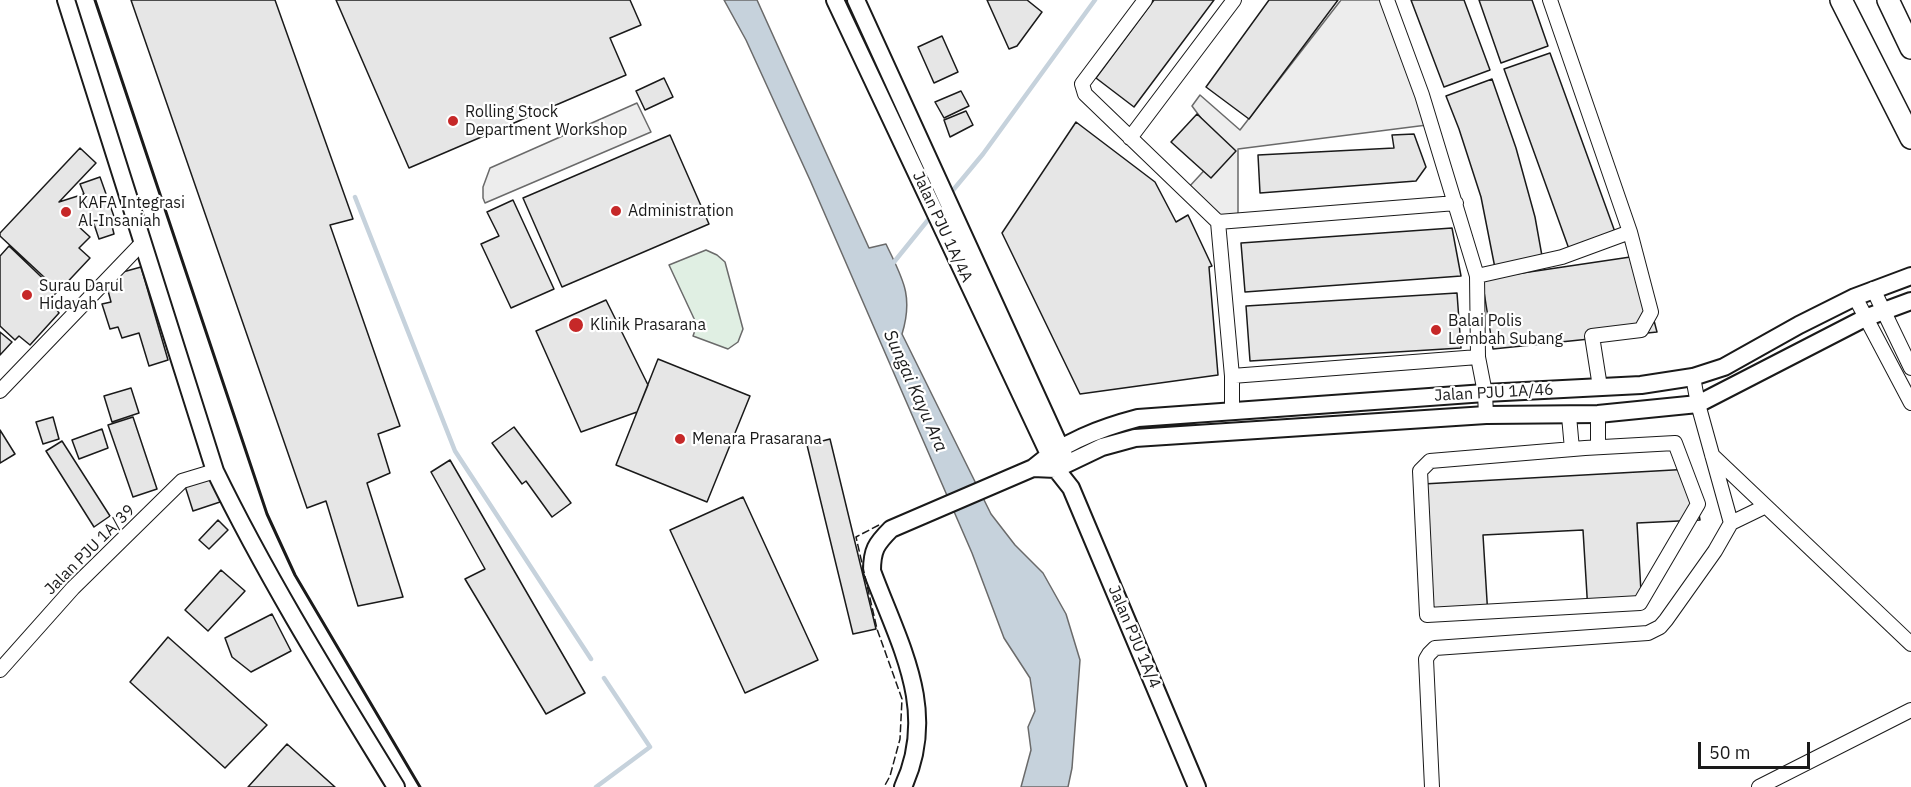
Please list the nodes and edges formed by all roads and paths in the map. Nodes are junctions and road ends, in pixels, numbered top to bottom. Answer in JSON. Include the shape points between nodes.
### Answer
{"nodes":[{"id":1,"x":66,"y":0,"type":"edge"},
{"id":2,"x":835,"y":0,"type":"edge"},
{"id":3,"x":856,"y":0,"type":"edge"},
{"id":4,"x":1145,"y":0,"type":"edge"},
{"id":5,"x":1234,"y":0,"type":"edge"},
{"id":6,"x":1387,"y":0,"type":"edge"},
{"id":7,"x":1550,"y":0,"type":"edge"},
{"id":8,"x":1841,"y":0,"type":"edge"},
{"id":9,"x":1888,"y":0,"type":"edge"},
{"id":10,"x":1911,"y":48,"type":"edge"},
{"id":11,"x":1130,"y":138,"type":"junction"},
{"id":12,"x":1911,"y":138,"type":"edge"},
{"id":13,"x":926,"y":173,"type":"junction"},
{"id":14,"x":1456,"y":202,"type":"junction"},
{"id":15,"x":1218,"y":222,"type":"junction"},
{"id":16,"x":1630,"y":232,"type":"junction"},
{"id":17,"x":143,"y":242,"type":"junction"},
{"id":18,"x":1478,"y":276,"type":"junction"},
{"id":19,"x":1911,"y":276,"type":"edge"},
{"id":20,"x":1873,"y":290,"type":"junction"},
{"id":21,"x":1855,"y":297,"type":"junction"},
{"id":22,"x":1911,"y":300,"type":"edge"},
{"id":23,"x":1883,"y":312,"type":"junction"},
{"id":24,"x":1865,"y":318,"type":"junction"},
{"id":25,"x":1478,"y":357,"type":"junction"},
{"id":26,"x":1911,"y":368,"type":"edge"},
{"id":27,"x":1232,"y":376,"type":"junction"},
{"id":28,"x":1693,"y":377,"type":"junction"},
{"id":29,"x":1600,"y":387,"type":"junction"},
{"id":30,"x":0,"y":391,"type":"edge"},
{"id":31,"x":1485,"y":393,"type":"junction"},
{"id":32,"x":1911,"y":403,"type":"edge"},
{"id":33,"x":1698,"y":404,"type":"junction"},
{"id":34,"x":1232,"y":412,"type":"junction"},
{"id":35,"x":1598,"y":414,"type":"junction"},
{"id":36,"x":1486,"y":416,"type":"junction"},
{"id":37,"x":1569,"y":416,"type":"junction"},
{"id":38,"x":1051,"y":426,"type":"junction"},
{"id":39,"x":1083,"y":437,"type":"junction"},
{"id":40,"x":1598,"y":447,"type":"junction"},
{"id":41,"x":1572,"y":449,"type":"junction"},
{"id":42,"x":1712,"y":455,"type":"junction"},
{"id":43,"x":1058,"y":459,"type":"junction"},
{"id":44,"x":215,"y":471,"type":"junction"},
{"id":45,"x":1764,"y":507,"type":"junction"},
{"id":46,"x":1731,"y":523,"type":"junction"},
{"id":47,"x":1911,"y":644,"type":"edge"},
{"id":48,"x":0,"y":670,"type":"edge"},
{"id":49,"x":1911,"y":710,"type":"edge"},
{"id":50,"x":396,"y":787,"type":"edge"},
{"id":51,"x":903,"y":787,"type":"edge"},
{"id":52,"x":1197,"y":787,"type":"edge"},
{"id":53,"x":1432,"y":787,"type":"edge"},
{"id":54,"x":1759,"y":787,"type":"edge"}],
"edges":[{"from":1,"to":17,"type":"street"},
{"from":2,"to":13,"type":"street","name":"Jalan PJU 1A/4A"},
{"from":3,"to":13,"type":"street","name":"Jalan PJU 1A/4A"},
{"from":4,"to":11,"type":"street","via":[[1082,84],[1085,94]]},
{"from":5,"to":11,"type":"street"},
{"from":6,"to":14,"type":"street"},
{"from":7,"to":16,"type":"street"},
{"from":8,"to":12,"type":"main road"},
{"from":9,"to":10,"type":"main road"},
{"from":11,"to":15,"type":"street"},
{"from":13,"to":38,"type":"street","name":"Jalan PJU 1A/4A","via":[[953,213]]},
{"from":13,"to":43,"type":"street","name":"Jalan PJU 1A/4A","via":[[939,224]]},
{"from":14,"to":15,"type":"street"},
{"from":14,"to":18,"type":"street"},
{"from":15,"to":27,"type":"street"},
{"from":16,"to":18,"type":"street","via":[[1562,258]]},
{"from":16,"to":29,"type":"street","via":[[1652,312],[1641,330],[1592,336]]},
{"from":17,"to":30,"type":"street"},
{"from":17,"to":44,"type":"street"},
{"from":18,"to":25,"type":"street"},
{"from":19,"to":20,"type":"street","name":"Jalan PJU 1A/46"},
{"from":20,"to":21,"type":"street","name":"Jalan PJU 1A/46"},
{"from":20,"to":23,"type":"street"},
{"from":21,"to":24,"type":"street"},
{"from":21,"to":28,"type":"street","name":"Jalan PJU 1A/46","via":[[1724,366]]},
{"from":22,"to":23,"type":"street","name":"Jalan PJU 1A/46"},
{"from":23,"to":24,"type":"street","name":"Jalan PJU 1A/46"},
{"from":23,"to":26,"type":"street"},
{"from":24,"to":32,"type":"street"},
{"from":24,"to":33,"type":"street","name":"Jalan PJU 1A/46"},
{"from":25,"to":27,"type":"street"},
{"from":25,"to":31,"type":"street"},
{"from":27,"to":34,"type":"street"},
{"from":28,"to":29,"type":"street","name":"Jalan PJU 1A/46"},
{"from":28,"to":33,"type":"street"},
{"from":29,"to":31,"type":"street","name":"Jalan PJU 1A/46"},
{"from":31,"to":34,"type":"street","name":"Jalan PJU 1A/46"},
{"from":31,"to":36,"type":"street"},
{"from":33,"to":35,"type":"street","name":"Jalan PJU 1A/46"},
{"from":33,"to":42,"type":"street"},
{"from":34,"to":39,"type":"street","name":"Jalan PJU 1A/46","via":[[1138,418]]},
{"from":35,"to":37,"type":"street","name":"Jalan PJU 1A/46"},
{"from":35,"to":40,"type":"street"},
{"from":36,"to":37,"type":"street","name":"Jalan PJU 1A/46"},
{"from":36,"to":43,"type":"street","name":"Jalan PJU 1A/46","via":[[1135,438]]},
{"from":37,"to":41,"type":"street"},
{"from":38,"to":39,"type":"street"},
{"from":38,"to":43,"type":"street","name":"Jalan PJU 1A/4A"},
{"from":39,"to":43,"type":"street","name":"Jalan PJU 1A/46"},
{"from":40,"to":41,"type":"street"},
{"from":40,"to":41,"type":"street","via":[[1675,444],[1698,504],[1640,603],[1427,615],[1420,471],[1430,461]]},
{"from":42,"to":45,"type":"street"},
{"from":42,"to":46,"type":"street"},
{"from":43,"to":51,"type":"street","via":[[891,529],[875,547],[872,571],[907,663],[918,708],[917,744]]},
{"from":43,"to":52,"type":"street","name":"Jalan PJU 1A/4"},
{"from":44,"to":48,"type":"street","name":"Jalan PJU 1A/39","via":[[182,481],[73,588]]},
{"from":44,"to":50,"type":"street","via":[[245,533]]},
{"from":45,"to":46,"type":"street"},
{"from":45,"to":47,"type":"street"},
{"from":46,"to":53,"type":"street","via":[[1666,620],[1648,633],[1435,648],[1426,659]]},
{"from":49,"to":54,"type":"street"}]}
